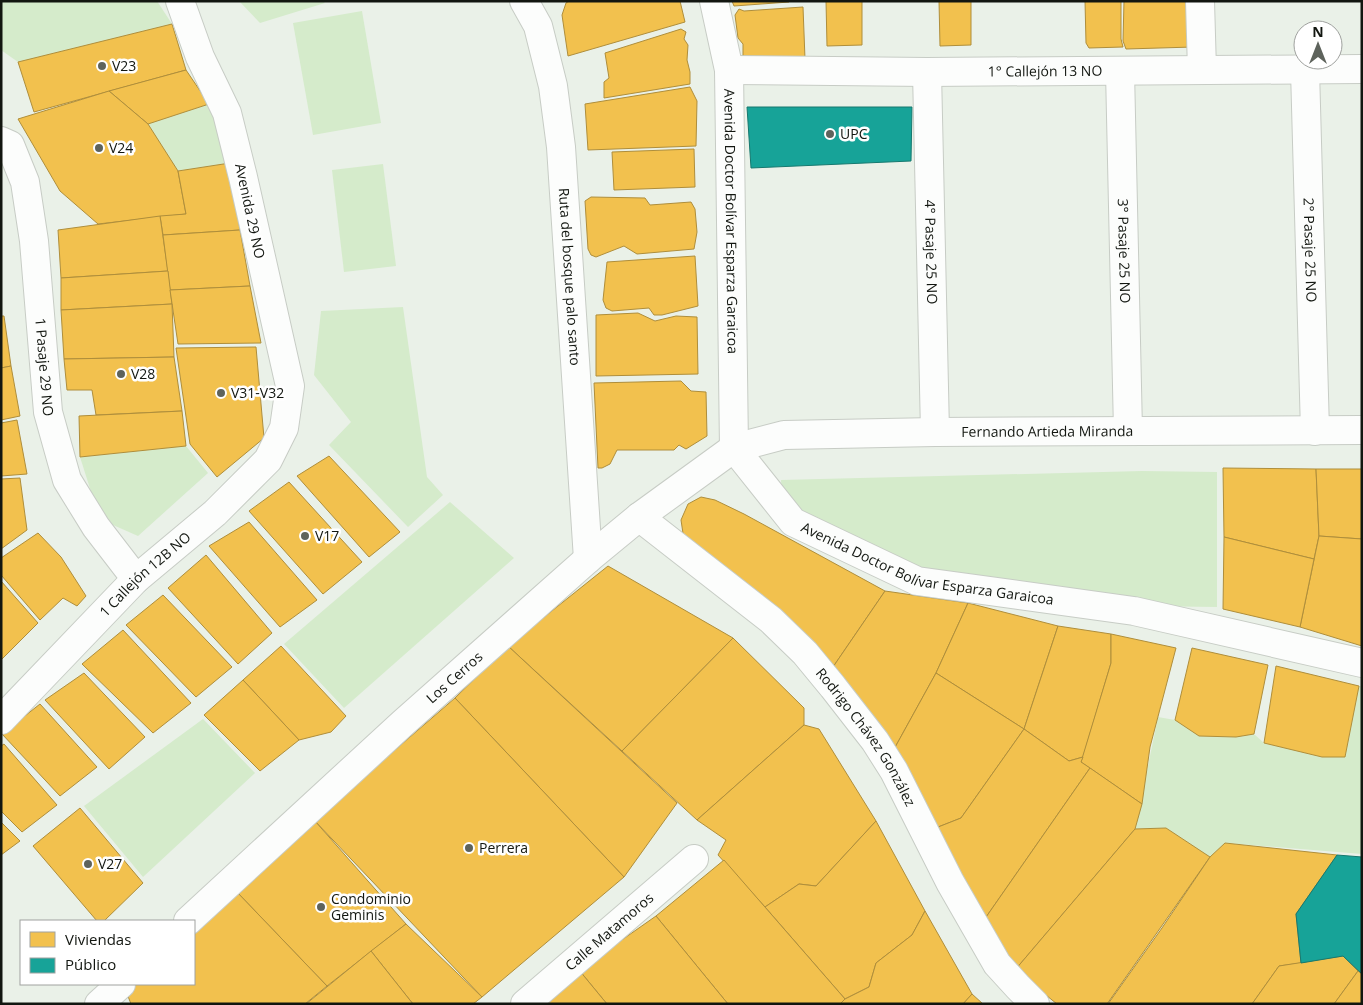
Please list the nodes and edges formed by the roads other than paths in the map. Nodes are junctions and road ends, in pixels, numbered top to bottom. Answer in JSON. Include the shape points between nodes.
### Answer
{"nodes":[{"id":1,"x":180,"y":1,"type":"edge"},
{"id":2,"x":524,"y":1,"type":"edge"},
{"id":3,"x":714,"y":1,"type":"edge"},
{"id":4,"x":1200,"y":1,"type":"edge"},
{"id":5,"x":1343,"y":69,"type":"edge"},
{"id":6,"x":1362,"y":69,"type":"edge"},
{"id":7,"x":728,"y":70,"type":"junction"},
{"id":8,"x":1202,"y":70,"type":"junction"},
{"id":9,"x":1293,"y":70,"type":"edge"},
{"id":10,"x":1305,"y":70,"type":"edge"},
{"id":11,"x":1120,"y":71,"type":"junction"},
{"id":12,"x":927,"y":72,"type":"junction"},
{"id":13,"x":1,"y":141,"type":"edge"},
{"id":14,"x":284,"y":428,"type":"joint"},
{"id":15,"x":1362,"y":430,"type":"edge"},
{"id":16,"x":1128,"y":431,"type":"junction"},
{"id":17,"x":1315,"y":431,"type":"junction"},
{"id":18,"x":935,"y":432,"type":"junction"},
{"id":19,"x":734,"y":448,"type":"junction"},
{"id":20,"x":639,"y":517,"type":"junction"},
{"id":21,"x":588,"y":559,"type":"junction"},
{"id":22,"x":136,"y":579,"type":"junction"},
{"id":23,"x":1362,"y":663,"type":"edge"},
{"id":24,"x":1,"y":720,"type":"edge"},
{"id":25,"x":694,"y":859,"type":"dead end"},
{"id":26,"x":189,"y":920,"type":"edge"},
{"id":27,"x":120,"y":985,"type":"edge"},
{"id":28,"x":99,"y":1004,"type":"edge"},
{"id":29,"x":525,"y":1004,"type":"edge"},
{"id":30,"x":1036,"y":1004,"type":"edge"}],
"edges":[{"from":1,"to":14,"type":"street","name":"Avenida 29 NO","via":[[200,56],[227,113],[243,177],[290,386]]},
{"from":2,"to":21,"type":"street","name":"Ruta del bosque palo santo","via":[[538,26],[553,86],[562,147]]},
{"from":3,"to":7,"type":"street","name":"Avenida Doctor Bolívar Esparza Garaicoa"},
{"from":4,"to":8,"type":"street"},
{"from":5,"to":6,"type":"street","name":"1° Callejón 13 NO"},
{"from":7,"to":12,"type":"street","name":"1° Callejón 13 NO"},
{"from":7,"to":19,"type":"street","name":"Avenida Doctor Bolívar Esparza Garaicoa"},
{"from":8,"to":9,"type":"street","name":"1° Callejón 13 NO"},
{"from":8,"to":11,"type":"street","name":"1° Callejón 13 NO"},
{"from":10,"to":17,"type":"street","name":"2° Pasaje 25 NO"},
{"from":11,"to":12,"type":"street","name":"1° Callejón 13 NO"},
{"from":11,"to":16,"type":"street","name":"3° Pasaje 25 NO"},
{"from":12,"to":18,"type":"street","name":"4° Pasaje 25 NO"},
{"from":13,"to":22,"type":"street","name":"1 Pasaje 29 NO","via":[[10,145],[25,182],[34,241],[48,412],[67,480],[96,527]]},
{"from":14,"to":22,"type":"street","name":"1 Callejón 12B NO","via":[[268,460],[215,513]]},
{"from":15,"to":17,"type":"street","name":"Fernando Artieda Miranda"},
{"from":16,"to":17,"type":"street","name":"Fernando Artieda Miranda"},
{"from":16,"to":18,"type":"street","name":"Fernando Artieda Miranda"},
{"from":18,"to":19,"type":"street","name":"Fernando Artieda Miranda","via":[[784,435]]},
{"from":19,"to":20,"type":"street","name":"Los Cerros"},
{"from":19,"to":23,"type":"street","name":"Avenida Doctor Bolívar Esparza Garaicoa","via":[[793,522],[917,581],[1134,611]]},
{"from":20,"to":21,"type":"street","name":"Los Cerros"},
{"from":20,"to":30,"type":"street","name":"Rodrigo Chávez González","via":[[771,620],[805,653],[833,687],[894,771],[950,882],[997,964]]},
{"from":21,"to":26,"type":"street","name":"Los Cerros","via":[[403,723]]},
{"from":22,"to":24,"type":"street","name":"1 Callejón 12B NO"},
{"from":25,"to":29,"type":"street","name":"Calle Matamoros"},
{"from":27,"to":28,"type":"street"}]}
